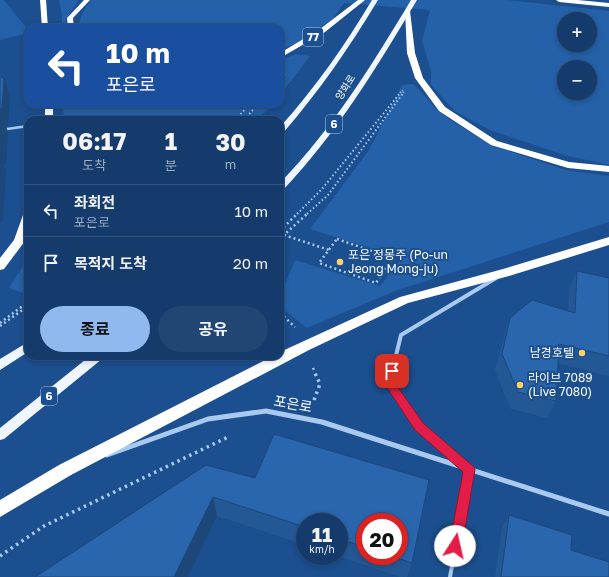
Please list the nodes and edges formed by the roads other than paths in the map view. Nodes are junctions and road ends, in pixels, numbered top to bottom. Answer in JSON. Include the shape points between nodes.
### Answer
{"nodes":[{"id":1,"x":43,"y":0,"type":"edge"},
{"id":2,"x":87,"y":0,"type":"edge"},
{"id":3,"x":362,"y":0,"type":"edge"},
{"id":4,"x":375,"y":0,"type":"edge"},
{"id":5,"x":414,"y":0,"type":"edge"},
{"id":6,"x":559,"y":0,"type":"edge"},
{"id":7,"x":609,"y":6,"type":"edge"},
{"id":8,"x":407,"y":11,"type":"junction"},
{"id":9,"x":45,"y":24,"type":"edge"},
{"id":10,"x":71,"y":24,"type":"edge"},
{"id":11,"x":284,"y":54,"type":"edge"},
{"id":12,"x":24,"y":127,"type":"edge"},
{"id":13,"x":284,"y":127,"type":"edge"},
{"id":14,"x":0,"y":130,"type":"edge"},
{"id":15,"x":609,"y":169,"type":"edge"},
{"id":16,"x":284,"y":184,"type":"edge"},
{"id":17,"x":24,"y":227,"type":"edge"},
{"id":18,"x":609,"y":241,"type":"edge"},
{"id":19,"x":0,"y":266,"type":"edge"},
{"id":20,"x":505,"y":273,"type":"junction"},
{"id":21,"x":24,"y":349,"type":"edge"},
{"id":22,"x":284,"y":356,"type":"edge"},
{"id":23,"x":93,"y":360,"type":"edge"},
{"id":24,"x":277,"y":360,"type":"edge"},
{"id":25,"x":0,"y":365,"type":"edge"},
{"id":26,"x":0,"y":435,"type":"edge"},
{"id":27,"x":65,"y":470,"type":"junction"},
{"id":28,"x":469,"y":470,"type":"junction"},
{"id":29,"x":0,"y":510,"type":"edge"},
{"id":30,"x":609,"y":514,"type":"edge"},
{"id":31,"x":450,"y":577,"type":"edge"}],
"edges":[{"from":1,"to":9,"type":"highway"},
{"from":2,"to":10,"type":"highway","via":[[70,18]]},
{"from":3,"to":11,"type":"highway","number":"77","via":[[344,16]]},
{"from":4,"to":13,"type":"main road","name":"양화로","via":[[307,101]]},
{"from":5,"to":8,"type":"main road","number":"6"},
{"from":6,"to":7,"type":"highway"},
{"from":8,"to":15,"type":"highway","via":[[411,53],[419,78],[442,109],[494,143],[568,165]]},
{"from":8,"to":16,"type":"main road","name":"양화로","number":"6","via":[[347,108]]},
{"from":12,"to":14,"type":"lane"},
{"from":17,"to":19,"type":"highway","via":[[19,241]]},
{"from":18,"to":20,"type":"highway"},
{"from":20,"to":22,"type":"highway","via":[[404,300]]},
{"from":20,"to":28,"type":"street","name":"포은로","via":[[401,335],[389,383],[419,426]]},
{"from":21,"to":25,"type":"main road"},
{"from":23,"to":26,"type":"main road","number":"6"},
{"from":24,"to":27,"type":"highway"},
{"from":27,"to":28,"type":"street","name":"포은로","via":[[208,419],[266,411],[322,422]]},
{"from":27,"to":29,"type":"highway"},
{"from":28,"to":30,"type":"street","name":"포은로"},
{"from":28,"to":31,"type":"lane"}]}
